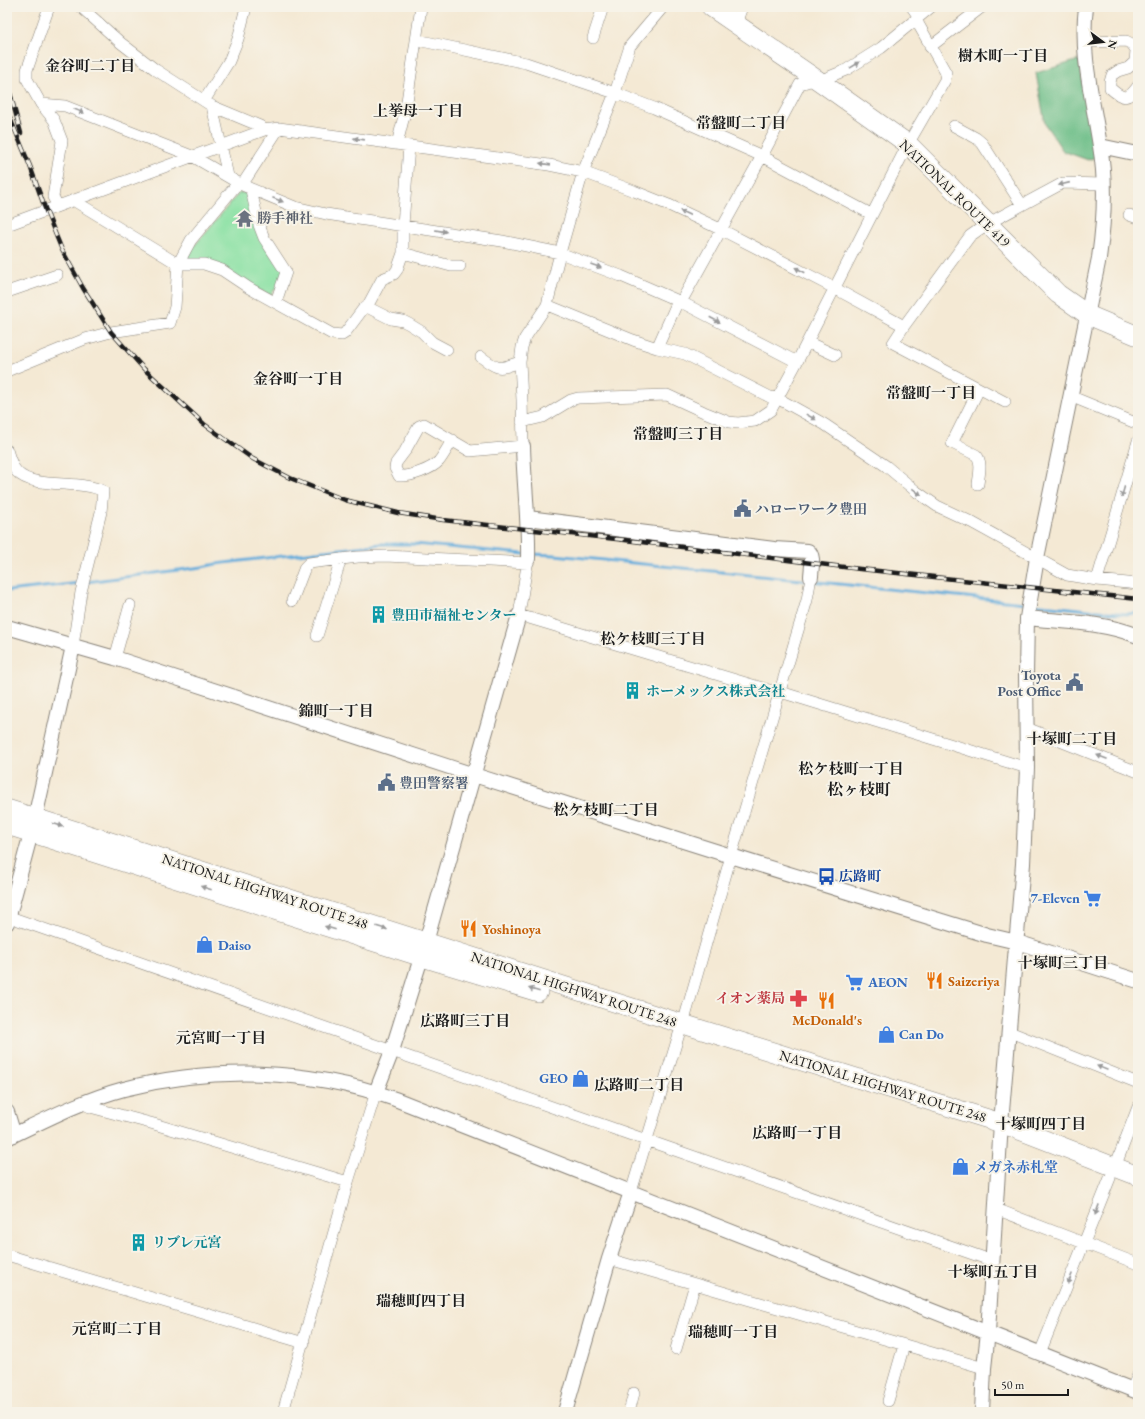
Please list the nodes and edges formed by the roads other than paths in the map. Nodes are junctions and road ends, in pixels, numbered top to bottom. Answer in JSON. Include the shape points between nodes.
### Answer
{"nodes":[{"id":1,"x":49,"y":7,"type":"edge"},
{"id":2,"x":81,"y":7,"type":"edge"},
{"id":3,"x":246,"y":7,"type":"edge"},
{"id":4,"x":421,"y":7,"type":"edge"},
{"id":5,"x":604,"y":7,"type":"edge"},
{"id":6,"x":663,"y":7,"type":"edge"},
{"id":7,"x":711,"y":7,"type":"edge"},
{"id":8,"x":912,"y":7,"type":"edge"},
{"id":9,"x":931,"y":7,"type":"edge"},
{"id":10,"x":982,"y":7,"type":"edge"},
{"id":11,"x":1086,"y":7,"type":"edge"},
{"id":12,"x":739,"y":15,"type":"edge"},
{"id":13,"x":917,"y":18,"type":"junction"},
{"id":14,"x":593,"y":38,"type":"dead end"},
{"id":15,"x":417,"y":40,"type":"junction"},
{"id":16,"x":1085,"y":42,"type":"junction"},
{"id":17,"x":930,"y":47,"type":"junction"},
{"id":18,"x":1136,"y":60,"type":"edge"},
{"id":19,"x":820,"y":81,"type":"junction"},
{"id":20,"x":1138,"y":86,"type":"edge"},
{"id":21,"x":615,"y":93,"type":"junction"},
{"id":22,"x":208,"y":103,"type":"junction"},
{"id":23,"x":41,"y":104,"type":"junction"},
{"id":24,"x":954,"y":126,"type":"dead end"},
{"id":25,"x":279,"y":128,"type":"junction"},
{"id":26,"x":264,"y":130,"type":"junction"},
{"id":27,"x":397,"y":144,"type":"junction"},
{"id":28,"x":908,"y":144,"type":"junction"},
{"id":29,"x":221,"y":146,"type":"junction"},
{"id":30,"x":409,"y":146,"type":"junction"},
{"id":31,"x":1100,"y":146,"type":"junction"},
{"id":32,"x":1138,"y":154,"type":"edge"},
{"id":33,"x":192,"y":156,"type":"junction"},
{"id":34,"x":762,"y":156,"type":"junction"},
{"id":35,"x":583,"y":172,"type":"junction"},
{"id":36,"x":228,"y":176,"type":"junction"},
{"id":37,"x":1103,"y":184,"type":"junction"},
{"id":38,"x":243,"y":186,"type":"junction"},
{"id":39,"x":73,"y":200,"type":"junction"},
{"id":40,"x":1022,"y":205,"type":"junction"},
{"id":41,"x":58,"y":206,"type":"junction"},
{"id":42,"x":871,"y":214,"type":"junction"},
{"id":43,"x":987,"y":224,"type":"junction"},
{"id":44,"x":7,"y":225,"type":"edge"},
{"id":45,"x":403,"y":225,"type":"junction"},
{"id":46,"x":720,"y":229,"type":"junction"},
{"id":47,"x":403,"y":253,"type":"junction"},
{"id":48,"x":560,"y":253,"type":"junction"},
{"id":49,"x":178,"y":264,"type":"junction"},
{"id":50,"x":460,"y":266,"type":"dead end"},
{"id":51,"x":57,"y":275,"type":"dead end"},
{"id":52,"x":834,"y":288,"type":"junction"},
{"id":53,"x":7,"y":292,"type":"edge"},
{"id":54,"x":679,"y":301,"type":"junction"},
{"id":55,"x":276,"y":302,"type":"junction"},
{"id":56,"x":547,"y":305,"type":"junction"},
{"id":57,"x":367,"y":307,"type":"junction"},
{"id":58,"x":1088,"y":315,"type":"junction"},
{"id":59,"x":904,"y":326,"type":"junction"},
{"id":60,"x":1138,"y":335,"type":"edge"},
{"id":61,"x":807,"y":342,"type":"junction"},
{"id":62,"x":657,"y":348,"type":"junction"},
{"id":63,"x":447,"y":350,"type":"dead end"},
{"id":64,"x":835,"y":355,"type":"dead end"},
{"id":65,"x":481,"y":357,"type":"dead end"},
{"id":66,"x":520,"y":362,"type":"junction"},
{"id":67,"x":797,"y":362,"type":"junction"},
{"id":68,"x":7,"y":371,"type":"edge"},
{"id":69,"x":979,"y":389,"type":"junction"},
{"id":70,"x":1070,"y":396,"type":"junction"},
{"id":71,"x":777,"y":398,"type":"junction"},
{"id":72,"x":1004,"y":402,"type":"dead end"},
{"id":73,"x":522,"y":422,"type":"junction"},
{"id":74,"x":1138,"y":424,"type":"edge"},
{"id":75,"x":453,"y":440,"type":"junction"},
{"id":76,"x":1138,"y":441,"type":"edge"},
{"id":77,"x":523,"y":446,"type":"junction"},
{"id":78,"x":7,"y":450,"type":"edge"},
{"id":79,"x":978,"y":484,"type":"dead end"},
{"id":80,"x":528,"y":518,"type":"junction"},
{"id":81,"x":1037,"y":558,"type":"junction"},
{"id":82,"x":341,"y":559,"type":"junction"},
{"id":83,"x":528,"y":561,"type":"junction"},
{"id":84,"x":1097,"y":580,"type":"junction"},
{"id":85,"x":810,"y":582,"type":"joint"},
{"id":86,"x":1138,"y":584,"type":"edge"},
{"id":87,"x":292,"y":601,"type":"dead end"},
{"id":88,"x":130,"y":605,"type":"dead end"},
{"id":89,"x":519,"y":616,"type":"junction"},
{"id":90,"x":1027,"y":618,"type":"junction"},
{"id":91,"x":7,"y":627,"type":"edge"},
{"id":92,"x":317,"y":636,"type":"dead end"},
{"id":93,"x":1138,"y":636,"type":"edge"},
{"id":94,"x":73,"y":646,"type":"junction"},
{"id":95,"x":115,"y":658,"type":"junction"},
{"id":96,"x":779,"y":693,"type":"junction"},
{"id":97,"x":1027,"y":728,"type":"junction"},
{"id":98,"x":1027,"y":768,"type":"junction"},
{"id":99,"x":1138,"y":772,"type":"edge"},
{"id":100,"x":474,"y":775,"type":"junction"},
{"id":101,"x":7,"y":809,"type":"edge"},
{"id":102,"x":7,"y":825,"type":"edge"},
{"id":103,"x":33,"y":825,"type":"junction"},
{"id":104,"x":731,"y":856,"type":"junction"},
{"id":105,"x":7,"y":918,"type":"edge"},
{"id":106,"x":1017,"y":942,"type":"junction"},
{"id":107,"x":424,"y":949,"type":"junction"},
{"id":108,"x":1138,"y":981,"type":"edge"},
{"id":109,"x":681,"y":1029,"type":"junction"},
{"id":110,"x":1010,"y":1032,"type":"junction"},
{"id":111,"x":392,"y":1051,"type":"junction"},
{"id":112,"x":1138,"y":1083,"type":"edge"},
{"id":113,"x":376,"y":1092,"type":"junction"},
{"id":114,"x":82,"y":1103,"type":"junction"},
{"id":115,"x":1138,"y":1108,"type":"edge"},
{"id":116,"x":7,"y":1112,"type":"edge"},
{"id":117,"x":1001,"y":1129,"type":"junction"},
{"id":118,"x":11,"y":1136,"type":"edge"},
{"id":119,"x":646,"y":1140,"type":"junction"},
{"id":120,"x":1112,"y":1172,"type":"junction"},
{"id":121,"x":1138,"y":1176,"type":"edge"},
{"id":122,"x":348,"y":1182,"type":"junction"},
{"id":123,"x":1138,"y":1189,"type":"edge"},
{"id":124,"x":631,"y":1192,"type":"junction"},
{"id":125,"x":996,"y":1209,"type":"junction"},
{"id":126,"x":1085,"y":1243,"type":"junction"},
{"id":127,"x":7,"y":1255,"type":"edge"},
{"id":128,"x":608,"y":1260,"type":"junction"},
{"id":129,"x":993,"y":1261,"type":"junction"},
{"id":130,"x":1138,"y":1264,"type":"edge"},
{"id":131,"x":695,"y":1284,"type":"junction"},
{"id":132,"x":988,"y":1332,"type":"junction"},
{"id":133,"x":304,"y":1343,"type":"junction"},
{"id":134,"x":904,"y":1345,"type":"junction"},
{"id":135,"x":676,"y":1350,"type":"dead end"},
{"id":136,"x":1040,"y":1353,"type":"junction"},
{"id":137,"x":984,"y":1368,"type":"junction"},
{"id":138,"x":1138,"y":1375,"type":"edge"},
{"id":139,"x":1135,"y":1391,"type":"edge"},
{"id":140,"x":634,"y":1393,"type":"dead end"},
{"id":141,"x":888,"y":1401,"type":"dead end"},
{"id":142,"x":283,"y":1412,"type":"edge"},
{"id":143,"x":565,"y":1412,"type":"edge"},
{"id":144,"x":628,"y":1412,"type":"edge"},
{"id":145,"x":982,"y":1412,"type":"edge"}],
"edges":[{"from":1,"to":23,"type":"street","via":[[27,70],[27,79]]},
{"from":2,"to":22,"type":"street","via":[[156,70]]},
{"from":3,"to":22,"type":"street","via":[[238,39]]},
{"from":4,"to":15,"type":"street"},
{"from":5,"to":14,"type":"street"},
{"from":6,"to":21,"type":"street","via":[[630,46]]},
{"from":7,"to":12,"type":"highway","name":"NATIONAL ROUTE 419"},
{"from":8,"to":13,"type":"street"},
{"from":9,"to":13,"type":"street"},
{"from":10,"to":17,"type":"street"},
{"from":11,"to":16,"type":"street"},
{"from":12,"to":19,"type":"highway","name":"NATIONAL ROUTE 419"},
{"from":13,"to":17,"type":"street"},
{"from":19,"to":13,"type":"street","one_way":true,"via":[[846,70],[881,48]]},
{"from":15,"to":21,"type":"street","via":[[526,63]]},
{"from":15,"to":27,"type":"street","via":[[406,108]]},
{"from":16,"to":18,"type":"street","via":[[1126,41],[1136,50]]},
{"from":16,"to":31,"type":"street"},
{"from":17,"to":28,"type":"street","via":[[946,74],[945,80]]},
{"from":18,"to":20,"type":"street","via":[[1128,68],[1112,75],[1110,88],[1126,97],[1132,95]]},
{"from":19,"to":28,"type":"highway","name":"NATIONAL ROUTE 419"},
{"from":19,"to":34,"type":"street","via":[[810,80],[800,84]]},
{"from":21,"to":34,"type":"street"},
{"from":21,"to":35,"type":"street"},
{"from":22,"to":26,"type":"street"},
{"from":22,"to":29,"type":"street"},
{"from":23,"to":33,"type":"street","one_way":true,"via":[[65,106]]},
{"from":23,"to":41,"type":"street","via":[[54,120],[62,141],[53,197]]},
{"from":24,"to":40,"type":"street","via":[[982,143]]},
{"from":25,"to":26,"type":"street"},
{"from":27,"to":25,"type":"street","one_way":true},
{"from":25,"to":38,"type":"street"},
{"from":26,"to":29,"type":"street"},
{"from":27,"to":30,"type":"street"},
{"from":28,"to":42,"type":"street"},
{"from":28,"to":43,"type":"highway","name":"NATIONAL ROUTE 419"},
{"from":29,"to":33,"type":"street"},
{"from":29,"to":36,"type":"street"},
{"from":35,"to":30,"type":"street","one_way":true},
{"from":30,"to":45,"type":"street"},
{"from":31,"to":32,"type":"street"},
{"from":31,"to":37,"type":"street"},
{"from":33,"to":36,"type":"street"},
{"from":33,"to":39,"type":"street"},
{"from":34,"to":42,"type":"street"},
{"from":34,"to":46,"type":"street"},
{"from":46,"to":35,"type":"street","one_way":true,"via":[[634,191]]},
{"from":35,"to":48,"type":"street"},
{"from":36,"to":38,"type":"street"},
{"from":37,"to":40,"type":"street","one_way":true,"via":[[1063,183]]},
{"from":37,"to":58,"type":"street","via":[[1103,230]]},
{"from":38,"to":45,"type":"street","one_way":true,"via":[[295,207]]},
{"from":38,"to":49,"type":"street","via":[[188,244]]},
{"from":38,"to":55,"type":"street","via":[[264,238],[286,272]]},
{"from":39,"to":41,"type":"street"},
{"from":39,"to":49,"type":"street"},
{"from":40,"to":43,"type":"street"},
{"from":41,"to":44,"type":"street"},
{"from":42,"to":52,"type":"street"},
{"from":43,"to":58,"type":"highway","name":"NATIONAL ROUTE 419","via":[[1058,294]]},
{"from":43,"to":59,"type":"street","via":[[968,238]]},
{"from":45,"to":47,"type":"street"},
{"from":45,"to":48,"type":"street","one_way":true},
{"from":52,"to":46,"type":"street","one_way":true},
{"from":46,"to":54,"type":"street"},
{"from":47,"to":50,"type":"street","via":[[451,266]]},
{"from":47,"to":57,"type":"street","via":[[397,270],[382,279]]},
{"from":48,"to":54,"type":"street","one_way":true},
{"from":48,"to":56,"type":"street"},
{"from":49,"to":55,"type":"street","via":[[212,266]]},
{"from":49,"to":68,"type":"street","via":[[175,307],[170,323],[85,339]]},
{"from":51,"to":53,"type":"street"},
{"from":52,"to":59,"type":"street"},
{"from":52,"to":61,"type":"street"},
{"from":54,"to":62,"type":"street"},
{"from":54,"to":67,"type":"street","one_way":true},
{"from":55,"to":57,"type":"street","via":[[335,335],[345,333]]},
{"from":56,"to":62,"type":"street"},
{"from":56,"to":66,"type":"street","via":[[525,338]]},
{"from":57,"to":63,"type":"street","via":[[391,319],[404,321]]},
{"from":58,"to":60,"type":"highway","name":"NATIONAL ROUTE 419"},
{"from":58,"to":70,"type":"street"},
{"from":59,"to":69,"type":"street","via":[[893,343]]},
{"from":61,"to":64,"type":"street"},
{"from":61,"to":67,"type":"street"},
{"from":62,"to":71,"type":"street","via":[[686,354],[770,397]]},
{"from":65,"to":66,"type":"street","via":[[500,368]]},
{"from":66,"to":73,"type":"street"},
{"from":67,"to":71,"type":"street"},
{"from":69,"to":72,"type":"street"},
{"from":69,"to":79,"type":"street","via":[[952,443],[979,458]]},
{"from":70,"to":74,"type":"street"},
{"from":70,"to":81,"type":"street"},
{"from":71,"to":73,"type":"street","via":[[771,410],[749,422],[729,422],[667,395],[578,398],[542,417]]},
{"from":71,"to":81,"type":"street","one_way":true,"via":[[824,424],[886,466],[937,506]]},
{"from":73,"to":77,"type":"street"},
{"from":75,"to":75,"type":"street","via":[[424,424],[419,426],[396,462],[395,468],[399,476],[418,473],[439,462]]},
{"from":75,"to":77,"type":"street","via":[[470,451]]},
{"from":76,"to":84,"type":"street","one_way":true},
{"from":77,"to":80,"type":"street"},
{"from":78,"to":94,"type":"street","via":[[16,472],[25,478],[37,482],[88,486],[103,491],[102,509],[81,592]]},
{"from":80,"to":83,"type":"street"},
{"from":80,"to":85,"type":"street","via":[[808,551],[812,558]]},
{"from":81,"to":84,"type":"street","via":[[1067,575]]},
{"from":81,"to":90,"type":"street"},
{"from":82,"to":83,"type":"street","via":[[386,556]]},
{"from":82,"to":87,"type":"street","via":[[309,563],[305,567]]},
{"from":82,"to":92,"type":"street"},
{"from":83,"to":89,"type":"street"},
{"from":84,"to":86,"type":"street"},
{"from":85,"to":96,"type":"street"},
{"from":88,"to":95,"type":"street"},
{"from":89,"to":96,"type":"street"},
{"from":89,"to":100,"type":"street"},
{"from":90,"to":93,"type":"street","via":[[1103,626]]},
{"from":90,"to":97,"type":"street"},
{"from":91,"to":94,"type":"street"},
{"from":94,"to":95,"type":"street"},
{"from":94,"to":103,"type":"street"},
{"from":95,"to":100,"type":"street"},
{"from":96,"to":98,"type":"street"},
{"from":96,"to":104,"type":"street"},
{"from":97,"to":98,"type":"street"},
{"from":99,"to":97,"type":"street","one_way":true},
{"from":98,"to":106,"type":"street"},
{"from":100,"to":104,"type":"street"},
{"from":100,"to":107,"type":"street"},
{"from":101,"to":103,"type":"highway","name":"NATIONAL HIGHWAY ROUTE 248"},
{"from":102,"to":103,"type":"highway","name":"NATIONAL HIGHWAY ROUTE 248"},
{"from":103,"to":105,"type":"street"},
{"from":103,"to":107,"type":"highway","name":"NATIONAL HIGHWAY ROUTE 248"},
{"from":104,"to":106,"type":"street"},
{"from":104,"to":109,"type":"street"},
{"from":105,"to":111,"type":"street"},
{"from":106,"to":108,"type":"street"},
{"from":106,"to":110,"type":"street"},
{"from":107,"to":109,"type":"highway","name":"NATIONAL HIGHWAY ROUTE 248"},
{"from":107,"to":111,"type":"street"},
{"from":109,"to":117,"type":"highway","name":"NATIONAL HIGHWAY ROUTE 248"},
{"from":109,"to":119,"type":"street"},
{"from":112,"to":110,"type":"street","one_way":true},
{"from":110,"to":117,"type":"street"},
{"from":111,"to":113,"type":"street"},
{"from":111,"to":119,"type":"street"},
{"from":113,"to":114,"type":"street","via":[[329,1080],[267,1073],[231,1073],[172,1079],[123,1089]]},
{"from":113,"to":122,"type":"street"},
{"from":113,"to":124,"type":"street"},
{"from":114,"to":118,"type":"street"},
{"from":114,"to":122,"type":"street"},
{"from":115,"to":120,"type":"street"},
{"from":116,"to":118,"type":"street"},
{"from":117,"to":120,"type":"highway","name":"NATIONAL HIGHWAY ROUTE 248"},
{"from":117,"to":125,"type":"street"},
{"from":119,"to":124,"type":"street"},
{"from":119,"to":129,"type":"street"},
{"from":120,"to":121,"type":"highway","name":"NATIONAL HIGHWAY ROUTE 248"},
{"from":120,"to":123,"type":"highway","name":"NATIONAL HIGHWAY ROUTE 248"},
{"from":120,"to":126,"type":"street","one_way":true},
{"from":122,"to":133,"type":"street"},
{"from":124,"to":128,"type":"street"},
{"from":124,"to":132,"type":"street"},
{"from":125,"to":126,"type":"street"},
{"from":125,"to":129,"type":"street"},
{"from":126,"to":130,"type":"street"},
{"from":126,"to":136,"type":"street","one_way":true},
{"from":127,"to":133,"type":"street"},
{"from":128,"to":131,"type":"street"},
{"from":128,"to":143,"type":"street"},
{"from":129,"to":132,"type":"street"},
{"from":131,"to":134,"type":"street"},
{"from":131,"to":135,"type":"street"},
{"from":132,"to":136,"type":"street"},
{"from":132,"to":137,"type":"street"},
{"from":133,"to":142,"type":"street"},
{"from":134,"to":137,"type":"street"},
{"from":134,"to":141,"type":"street"},
{"from":136,"to":139,"type":"street"},
{"from":137,"to":145,"type":"street"},
{"from":138,"to":139,"type":"street"},
{"from":140,"to":144,"type":"street"}]}
